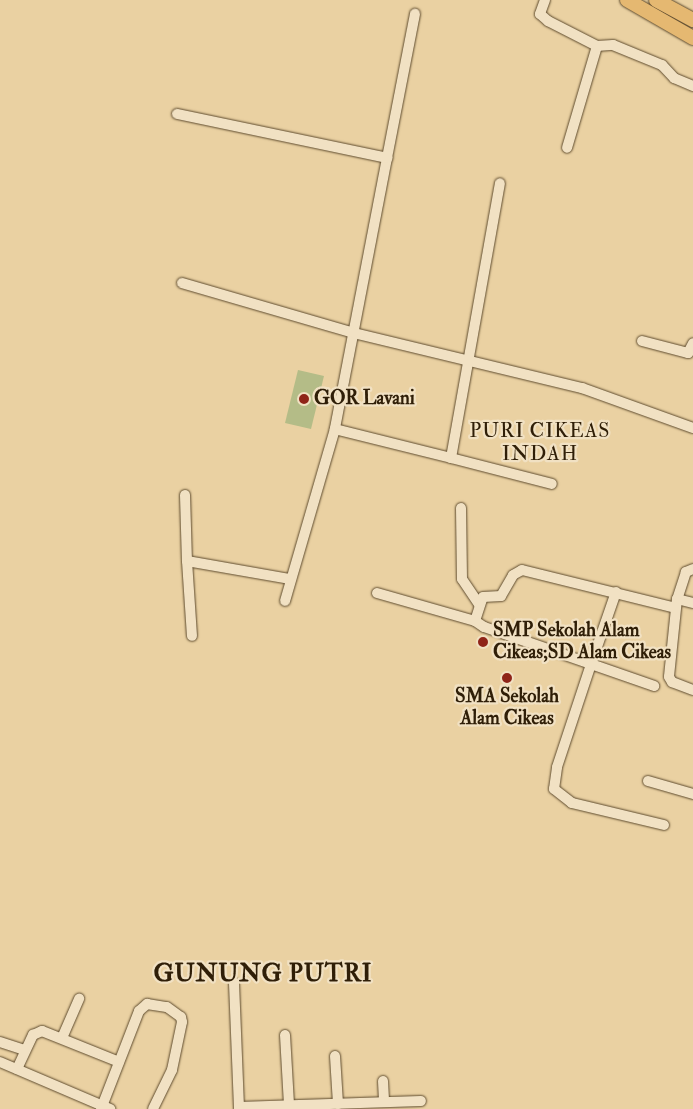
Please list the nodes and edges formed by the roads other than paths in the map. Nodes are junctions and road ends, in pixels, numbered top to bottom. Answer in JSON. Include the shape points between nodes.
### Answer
{"nodes":[{"id":1,"x":545,"y":0,"type":"edge"},
{"id":2,"x":627,"y":0,"type":"edge"},
{"id":3,"x":656,"y":0,"type":"edge"},
{"id":4,"x":674,"y":11,"type":"junction"},
{"id":5,"x":415,"y":14,"type":"dead end"},
{"id":6,"x":693,"y":20,"type":"edge"},
{"id":7,"x":668,"y":24,"type":"junction"},
{"id":8,"x":693,"y":38,"type":"edge"},
{"id":9,"x":597,"y":46,"type":"junction"},
{"id":10,"x":693,"y":86,"type":"edge"},
{"id":11,"x":177,"y":114,"type":"dead end"},
{"id":12,"x":567,"y":148,"type":"dead end"},
{"id":13,"x":387,"y":158,"type":"junction"},
{"id":14,"x":500,"y":183,"type":"dead end"},
{"id":15,"x":182,"y":283,"type":"dead end"},
{"id":16,"x":354,"y":333,"type":"junction"},
{"id":17,"x":642,"y":340,"type":"dead end"},
{"id":18,"x":693,"y":343,"type":"edge"},
{"id":19,"x":468,"y":360,"type":"junction"},
{"id":20,"x":693,"y":428,"type":"edge"},
{"id":21,"x":335,"y":429,"type":"junction"},
{"id":22,"x":451,"y":458,"type":"junction"},
{"id":23,"x":552,"y":484,"type":"dead end"},
{"id":24,"x":185,"y":495,"type":"dead end"},
{"id":25,"x":461,"y":508,"type":"dead end"},
{"id":26,"x":186,"y":561,"type":"junction"},
{"id":27,"x":693,"y":569,"type":"edge"},
{"id":28,"x":290,"y":579,"type":"junction"},
{"id":29,"x":616,"y":592,"type":"junction"},
{"id":30,"x":377,"y":593,"type":"dead end"},
{"id":31,"x":285,"y":601,"type":"dead end"},
{"id":32,"x":676,"y":603,"type":"junction"},
{"id":33,"x":693,"y":603,"type":"edge"},
{"id":34,"x":478,"y":604,"type":"junction"},
{"id":35,"x":475,"y":621,"type":"junction"},
{"id":36,"x":192,"y":636,"type":"dead end"},
{"id":37,"x":592,"y":664,"type":"junction"},
{"id":38,"x":654,"y":686,"type":"dead end"},
{"id":39,"x":693,"y":690,"type":"edge"},
{"id":40,"x":648,"y":781,"type":"dead end"},
{"id":41,"x":693,"y":794,"type":"edge"},
{"id":42,"x":664,"y":825,"type":"dead end"},
{"id":43,"x":234,"y":983,"type":"dead end"},
{"id":44,"x":79,"y":999,"type":"dead end"},
{"id":45,"x":285,"y":1035,"type":"dead end"},
{"id":46,"x":62,"y":1038,"type":"junction"},
{"id":47,"x":0,"y":1042,"type":"edge"},
{"id":48,"x":24,"y":1050,"type":"junction"},
{"id":49,"x":335,"y":1056,"type":"dead end"},
{"id":50,"x":0,"y":1062,"type":"edge"},
{"id":51,"x":119,"y":1062,"type":"junction"},
{"id":52,"x":17,"y":1068,"type":"junction"},
{"id":53,"x":383,"y":1081,"type":"dead end"},
{"id":54,"x":421,"y":1101,"type":"dead end"},
{"id":55,"x":384,"y":1102,"type":"junction"},
{"id":56,"x":338,"y":1104,"type":"junction"},
{"id":57,"x":407,"y":1105,"type":"edge"},
{"id":58,"x":289,"y":1106,"type":"junction"},
{"id":59,"x":105,"y":1107,"type":"edge"},
{"id":60,"x":239,"y":1108,"type":"edge"},
{"id":61,"x":152,"y":1109,"type":"edge"}],
"edges":[{"from":1,"to":9,"type":"street","via":[[540,14]]},
{"from":2,"to":7,"type":"highway"},
{"from":3,"to":4,"type":"highway"},
{"from":4,"to":6,"type":"highway"},
{"from":4,"to":7,"type":"highway"},
{"from":5,"to":13,"type":"street"},
{"from":7,"to":8,"type":"highway"},
{"from":9,"to":10,"type":"street","via":[[613,45],[662,65],[674,78]]},
{"from":9,"to":12,"type":"street"},
{"from":11,"to":13,"type":"street"},
{"from":13,"to":16,"type":"street"},
{"from":14,"to":19,"type":"street"},
{"from":15,"to":16,"type":"street"},
{"from":16,"to":19,"type":"street"},
{"from":16,"to":21,"type":"street"},
{"from":17,"to":18,"type":"street","via":[[688,353]]},
{"from":19,"to":20,"type":"street","via":[[582,388]]},
{"from":19,"to":22,"type":"street"},
{"from":21,"to":22,"type":"street"},
{"from":21,"to":28,"type":"street"},
{"from":22,"to":23,"type":"street"},
{"from":24,"to":26,"type":"street"},
{"from":25,"to":34,"type":"street","via":[[462,579]]},
{"from":26,"to":28,"type":"street"},
{"from":26,"to":36,"type":"street"},
{"from":27,"to":32,"type":"street","via":[[686,572]]},
{"from":28,"to":31,"type":"street"},
{"from":29,"to":32,"type":"street"},
{"from":29,"to":34,"type":"street","via":[[522,570],[513,575],[500,596],[483,597]]},
{"from":29,"to":37,"type":"street"},
{"from":30,"to":35,"type":"street"},
{"from":32,"to":33,"type":"street"},
{"from":32,"to":39,"type":"street","via":[[669,679]]},
{"from":34,"to":35,"type":"street"},
{"from":35,"to":37,"type":"street","via":[[484,627]]},
{"from":37,"to":38,"type":"street"},
{"from":37,"to":42,"type":"street","via":[[557,767],[554,789],[572,803]]},
{"from":40,"to":41,"type":"street"},
{"from":43,"to":60,"type":"street"},
{"from":44,"to":46,"type":"street"},
{"from":45,"to":58,"type":"street"},
{"from":46,"to":48,"type":"street","via":[[38,1032]]},
{"from":46,"to":51,"type":"street"},
{"from":47,"to":48,"type":"street"},
{"from":48,"to":52,"type":"street"},
{"from":49,"to":56,"type":"street"},
{"from":50,"to":52,"type":"street"},
{"from":51,"to":59,"type":"street"},
{"from":51,"to":61,"type":"street","via":[[139,1011],[147,1004],[167,1007],[181,1018],[172,1070]]},
{"from":52,"to":59,"type":"street"},
{"from":53,"to":55,"type":"street"},
{"from":54,"to":57,"type":"street"},
{"from":55,"to":56,"type":"street"},
{"from":55,"to":57,"type":"street"},
{"from":56,"to":58,"type":"street"},
{"from":58,"to":60,"type":"street"}]}
